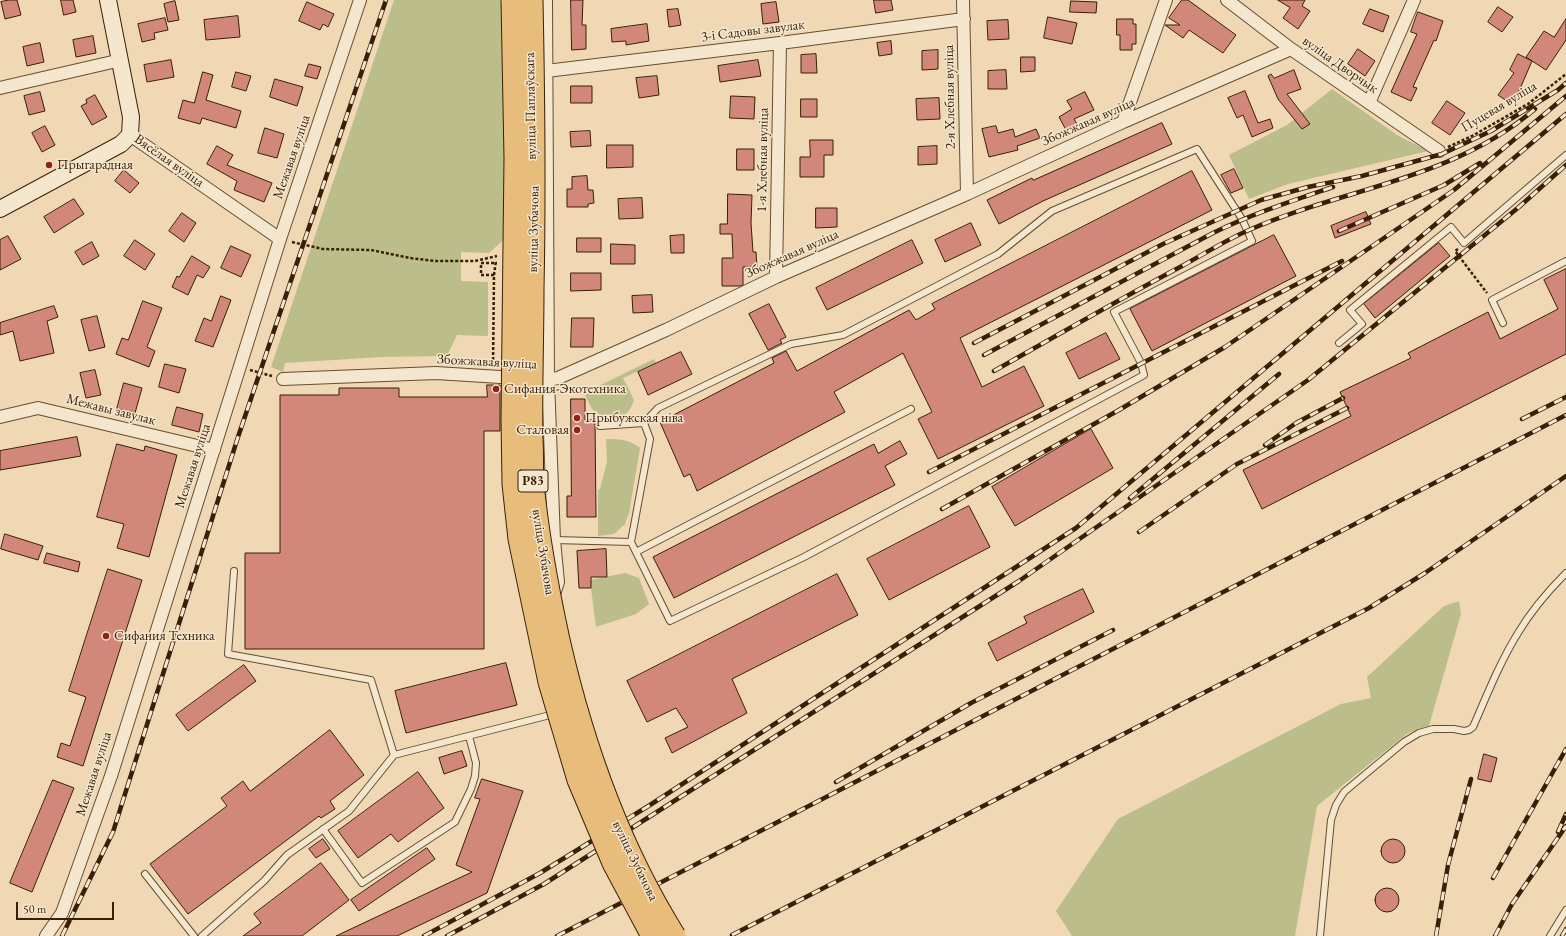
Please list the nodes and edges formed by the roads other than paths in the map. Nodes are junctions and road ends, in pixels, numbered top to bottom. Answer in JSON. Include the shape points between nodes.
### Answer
{"nodes":[{"id":1,"x":108,"y":0,"type":"edge"},
{"id":2,"x":360,"y":0,"type":"edge"},
{"id":3,"x":512,"y":0,"type":"edge"},
{"id":4,"x":532,"y":0,"type":"edge"},
{"id":5,"x":546,"y":0,"type":"edge"},
{"id":6,"x":963,"y":0,"type":"edge"},
{"id":7,"x":1166,"y":0,"type":"edge"},
{"id":8,"x":1227,"y":0,"type":"edge"},
{"id":9,"x":1414,"y":0,"type":"edge"},
{"id":10,"x":964,"y":19,"type":"junction"},
{"id":11,"x":780,"y":43,"type":"junction"},
{"id":12,"x":1291,"y":49,"type":"junction"},
{"id":13,"x":120,"y":60,"type":"junction"},
{"id":14,"x":546,"y":71,"type":"junction"},
{"id":15,"x":0,"y":88,"type":"edge"},
{"id":16,"x":1369,"y":103,"type":"junction"},
{"id":17,"x":1123,"y":122,"type":"junction"},
{"id":18,"x":130,"y":134,"type":"junction"},
{"id":19,"x":1439,"y":151,"type":"road end"},
{"id":20,"x":1566,"y":155,"type":"edge"},
{"id":21,"x":967,"y":194,"type":"junction"},
{"id":22,"x":0,"y":209,"type":"edge"},
{"id":23,"x":280,"y":239,"type":"junction"},
{"id":24,"x":1566,"y":262,"type":"edge"},
{"id":25,"x":776,"y":277,"type":"junction"},
{"id":26,"x":1503,"y":323,"type":"dead end"},
{"id":27,"x":1339,"y":343,"type":"dead end"},
{"id":28,"x":283,"y":379,"type":"road end"},
{"id":29,"x":548,"y":380,"type":"junction"},
{"id":30,"x":911,"y":410,"type":"dead end"},
{"id":31,"x":0,"y":417,"type":"edge"},
{"id":32,"x":644,"y":423,"type":"junction"},
{"id":33,"x":600,"y":426,"type":"dead end"},
{"id":34,"x":214,"y":450,"type":"junction"},
{"id":35,"x":554,"y":540,"type":"junction"},
{"id":36,"x":631,"y":542,"type":"junction"},
{"id":37,"x":636,"y":552,"type":"junction"},
{"id":38,"x":234,"y":571,"type":"dead end"},
{"id":39,"x":1566,"y":573,"type":"edge"},
{"id":40,"x":567,"y":710,"type":"joint"},
{"id":41,"x":469,"y":736,"type":"junction"},
{"id":42,"x":394,"y":755,"type":"junction"},
{"id":43,"x":323,"y":829,"type":"junction"},
{"id":44,"x":145,"y":874,"type":"dead end"},
{"id":45,"x":1566,"y":910,"type":"edge"},
{"id":46,"x":46,"y":936,"type":"edge"},
{"id":47,"x":194,"y":936,"type":"edge"},
{"id":48,"x":202,"y":936,"type":"edge"},
{"id":49,"x":652,"y":936,"type":"edge"},
{"id":50,"x":675,"y":936,"type":"edge"},
{"id":51,"x":1320,"y":936,"type":"edge"},
{"id":52,"x":1550,"y":936,"type":"edge"}],
"edges":[{"from":1,"to":13,"type":"street","name":"Вясёлая вуліца"},
{"from":2,"to":23,"type":"street","name":"Межавая вуліца"},
{"from":3,"to":49,"type":"highway","name":"вуліца Зубачова","number":"Р83","bridge":true,"via":[[515,158],[512,418],[513,484],[519,539],[549,682],[578,780],[613,864]]},
{"from":4,"to":50,"type":"highway","name":"вуліца Зубачова","number":"Р83","bridge":true,"via":[[535,157],[532,418],[533,482],[540,535],[567,676],[596,774],[630,856]]},
{"from":5,"to":14,"type":"street","name":"вуліца Паплаўскага"},
{"from":6,"to":10,"type":"street","name":"2-я Хлебная вуліца"},
{"from":7,"to":17,"type":"street"},
{"from":8,"to":12,"type":"street","name":"вуліца Дворчык"},
{"from":9,"to":16,"type":"street"},
{"from":10,"to":11,"type":"street","name":"3-і Садовы завулак"},
{"from":10,"to":21,"type":"street","name":"2-я Хлебная вуліца"},
{"from":11,"to":14,"type":"street","name":"3-і Садовы завулак"},
{"from":11,"to":25,"type":"street","name":"1-я Хлебная вуліца"},
{"from":12,"to":16,"type":"street","name":"вуліца Дворчык"},
{"from":12,"to":17,"type":"street","name":"Збожжавая вуліца"},
{"from":13,"to":15,"type":"street"},
{"from":13,"to":18,"type":"street","name":"Вясёлая вуліца","via":[[131,117]]},
{"from":14,"to":29,"type":"street","name":"вуліца Паплаўскага"},
{"from":16,"to":19,"type":"street","name":"вуліца Дворчык"},
{"from":17,"to":21,"type":"street","name":"Збожжавая вуліца"},
{"from":18,"to":22,"type":"street","via":[[121,144]]},
{"from":18,"to":23,"type":"street","name":"Вясёлая вуліца"},
{"from":20,"to":27,"type":"lane","via":[[1464,243],[1451,227],[1350,310],[1362,324]]},
{"from":21,"to":25,"type":"street","name":"Збожжавая вуліца"},
{"from":23,"to":34,"type":"street","name":"Межавая вуліца"},
{"from":24,"to":26,"type":"lane","via":[[1492,300]]},
{"from":25,"to":29,"type":"street","name":"Збожжавая вуліца","via":[[666,330],[558,378]]},
{"from":28,"to":29,"type":"street","name":"Збожжавая вуліца","via":[[436,373]]},
{"from":29,"to":35,"type":"street","name":"вуліца Паплаўскага"},
{"from":30,"to":37,"type":"lane"},
{"from":31,"to":34,"type":"street","name":"Межавы завулак","via":[[38,408]]},
{"from":32,"to":33,"type":"lane"},
{"from":32,"to":36,"type":"lane","via":[[650,439]]},
{"from":32,"to":37,"type":"lane","via":[[658,408],[790,344],[843,335],[998,254],[1052,211],[1197,149],[1242,219],[1252,241],[1114,312],[1141,363],[1144,375],[804,557],[670,621]]},
{"from":34,"to":46,"type":"street","name":"Межавая вуліца","via":[[111,776],[62,913]]},
{"from":35,"to":36,"type":"lane"},
{"from":35,"to":40,"type":"street","name":"вуліца Паплаўскага","via":[[558,582],[546,617]]},
{"from":36,"to":37,"type":"lane"},
{"from":38,"to":42,"type":"lane","via":[[228,654],[371,680]]},
{"from":39,"to":51,"type":"lane","via":[[1546,594],[1518,632],[1473,727],[1464,731],[1433,729],[1419,733],[1404,742],[1344,792],[1331,820]]},
{"from":40,"to":41,"type":"lane"},
{"from":41,"to":42,"type":"lane"},
{"from":41,"to":43,"type":"lane","via":[[476,763],[475,776],[455,822],[362,883]]},
{"from":42,"to":43,"type":"lane","via":[[349,811]]},
{"from":43,"to":48,"type":"lane","via":[[287,855],[264,881]]},
{"from":44,"to":47,"type":"lane"},
{"from":45,"to":52,"type":"lane"}]}
